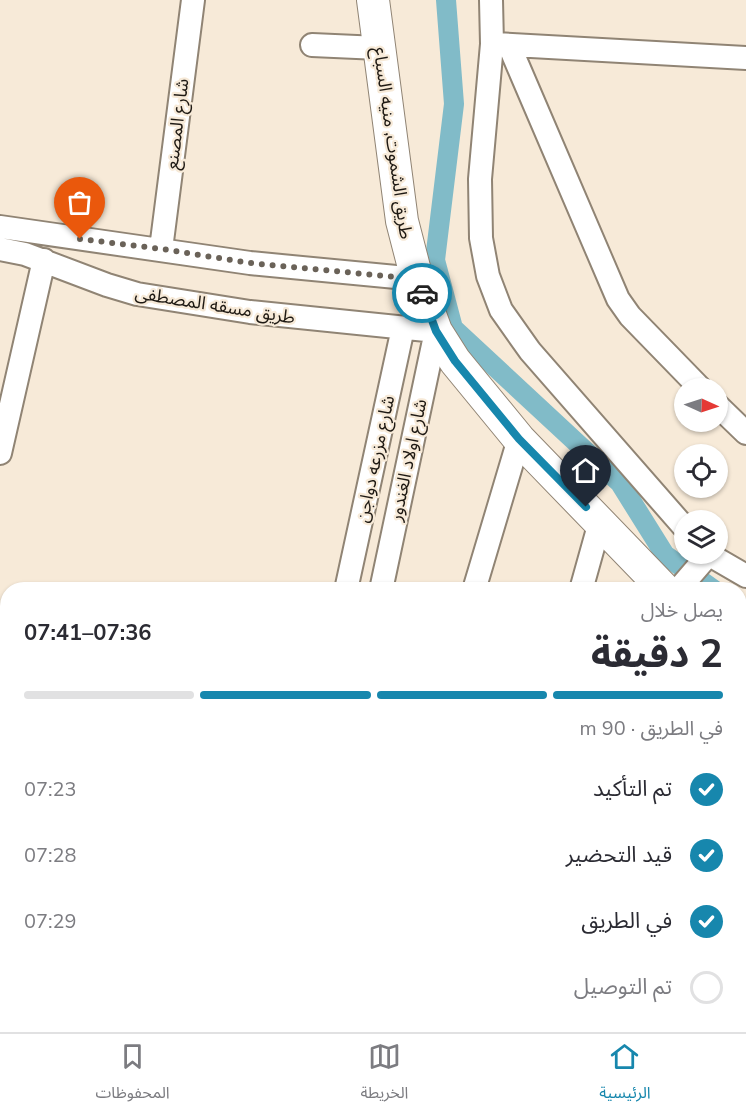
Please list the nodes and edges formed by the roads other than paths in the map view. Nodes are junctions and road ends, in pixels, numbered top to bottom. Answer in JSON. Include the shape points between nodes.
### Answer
{"nodes":[{"id":1,"x":193,"y":0,"type":"edge"},
{"id":2,"x":373,"y":0,"type":"edge"},
{"id":3,"x":490,"y":0,"type":"edge"},
{"id":4,"x":312,"y":45,"type":"dead end"},
{"id":5,"x":500,"y":45,"type":"junction"},
{"id":6,"x":379,"y":48,"type":"junction"},
{"id":7,"x":746,"y":58,"type":"edge"},
{"id":8,"x":0,"y":227,"type":"edge"},
{"id":9,"x":0,"y":249,"type":"edge"},
{"id":10,"x":162,"y":249,"type":"junction"},
{"id":11,"x":44,"y":260,"type":"junction"},
{"id":12,"x":417,"y":279,"type":"junction"},
{"id":13,"x":404,"y":328,"type":"junction"},
{"id":14,"x":436,"y":331,"type":"junction"},
{"id":15,"x":690,"y":378,"type":"edge"},
{"id":16,"x":728,"y":415,"type":"edge"},
{"id":17,"x":746,"y":432,"type":"edge"},
{"id":18,"x":519,"y":439,"type":"junction"},
{"id":19,"x":0,"y":453,"type":"edge"},
{"id":20,"x":674,"y":516,"type":"edge"},
{"id":21,"x":600,"y":522,"type":"junction"},
{"id":22,"x":700,"y":564,"type":"edge"},
{"id":23,"x":719,"y":564,"type":"edge"},
{"id":24,"x":746,"y":576,"type":"edge"},
{"id":25,"x":348,"y":582,"type":"edge"},
{"id":26,"x":383,"y":582,"type":"edge"},
{"id":27,"x":476,"y":582,"type":"edge"},
{"id":28,"x":583,"y":582,"type":"edge"},
{"id":29,"x":669,"y":582,"type":"edge"},
{"id":30,"x":681,"y":582,"type":"edge"}],
"edges":[{"from":1,"to":10,"type":"street","name":"شارع المصنع"},
{"from":2,"to":6,"type":"street","name":"طريق الشموت, منيه السباع"},
{"from":3,"to":5,"type":"street"},
{"from":4,"to":6,"type":"street"},
{"from":5,"to":7,"type":"street"},
{"from":5,"to":15,"type":"street","via":[[618,299]]},
{"from":5,"to":20,"type":"street","via":[[480,179],[481,238],[488,276],[501,310],[530,351]]},
{"from":6,"to":12,"type":"street","name":"طريق الشموت, منيه السباع","via":[[402,221]]},
{"from":8,"to":10,"type":"street"},
{"from":9,"to":11,"type":"street","name":"طريق مسقه المصطفى"},
{"from":10,"to":12,"type":"street","via":[[250,263]]},
{"from":11,"to":13,"type":"street","name":"طريق مسقه المصطفى","via":[[137,294],[250,312]]},
{"from":11,"to":19,"type":"street"},
{"from":12,"to":14,"type":"street","name":"طريق الشموت, منيه السباع"},
{"from":13,"to":14,"type":"street","name":"طريق مسقه المصطفى"},
{"from":13,"to":25,"type":"street","name":"شارع مزرعه دواجن"},
{"from":14,"to":18,"type":"street","name":"طريق الشموت, منيه السباع","via":[[455,361]]},
{"from":14,"to":26,"type":"street","name":"شارع اولاد الغندور"},
{"from":16,"to":17,"type":"street"},
{"from":18,"to":21,"type":"street","name":"طريق الشموت, منيه السباع"},
{"from":18,"to":27,"type":"street"},
{"from":21,"to":28,"type":"street"},
{"from":21,"to":29,"type":"street","name":"طريق الشموت, منيه السباع","via":[[624,549]]},
{"from":22,"to":30,"type":"street"},
{"from":23,"to":24,"type":"street"}]}
